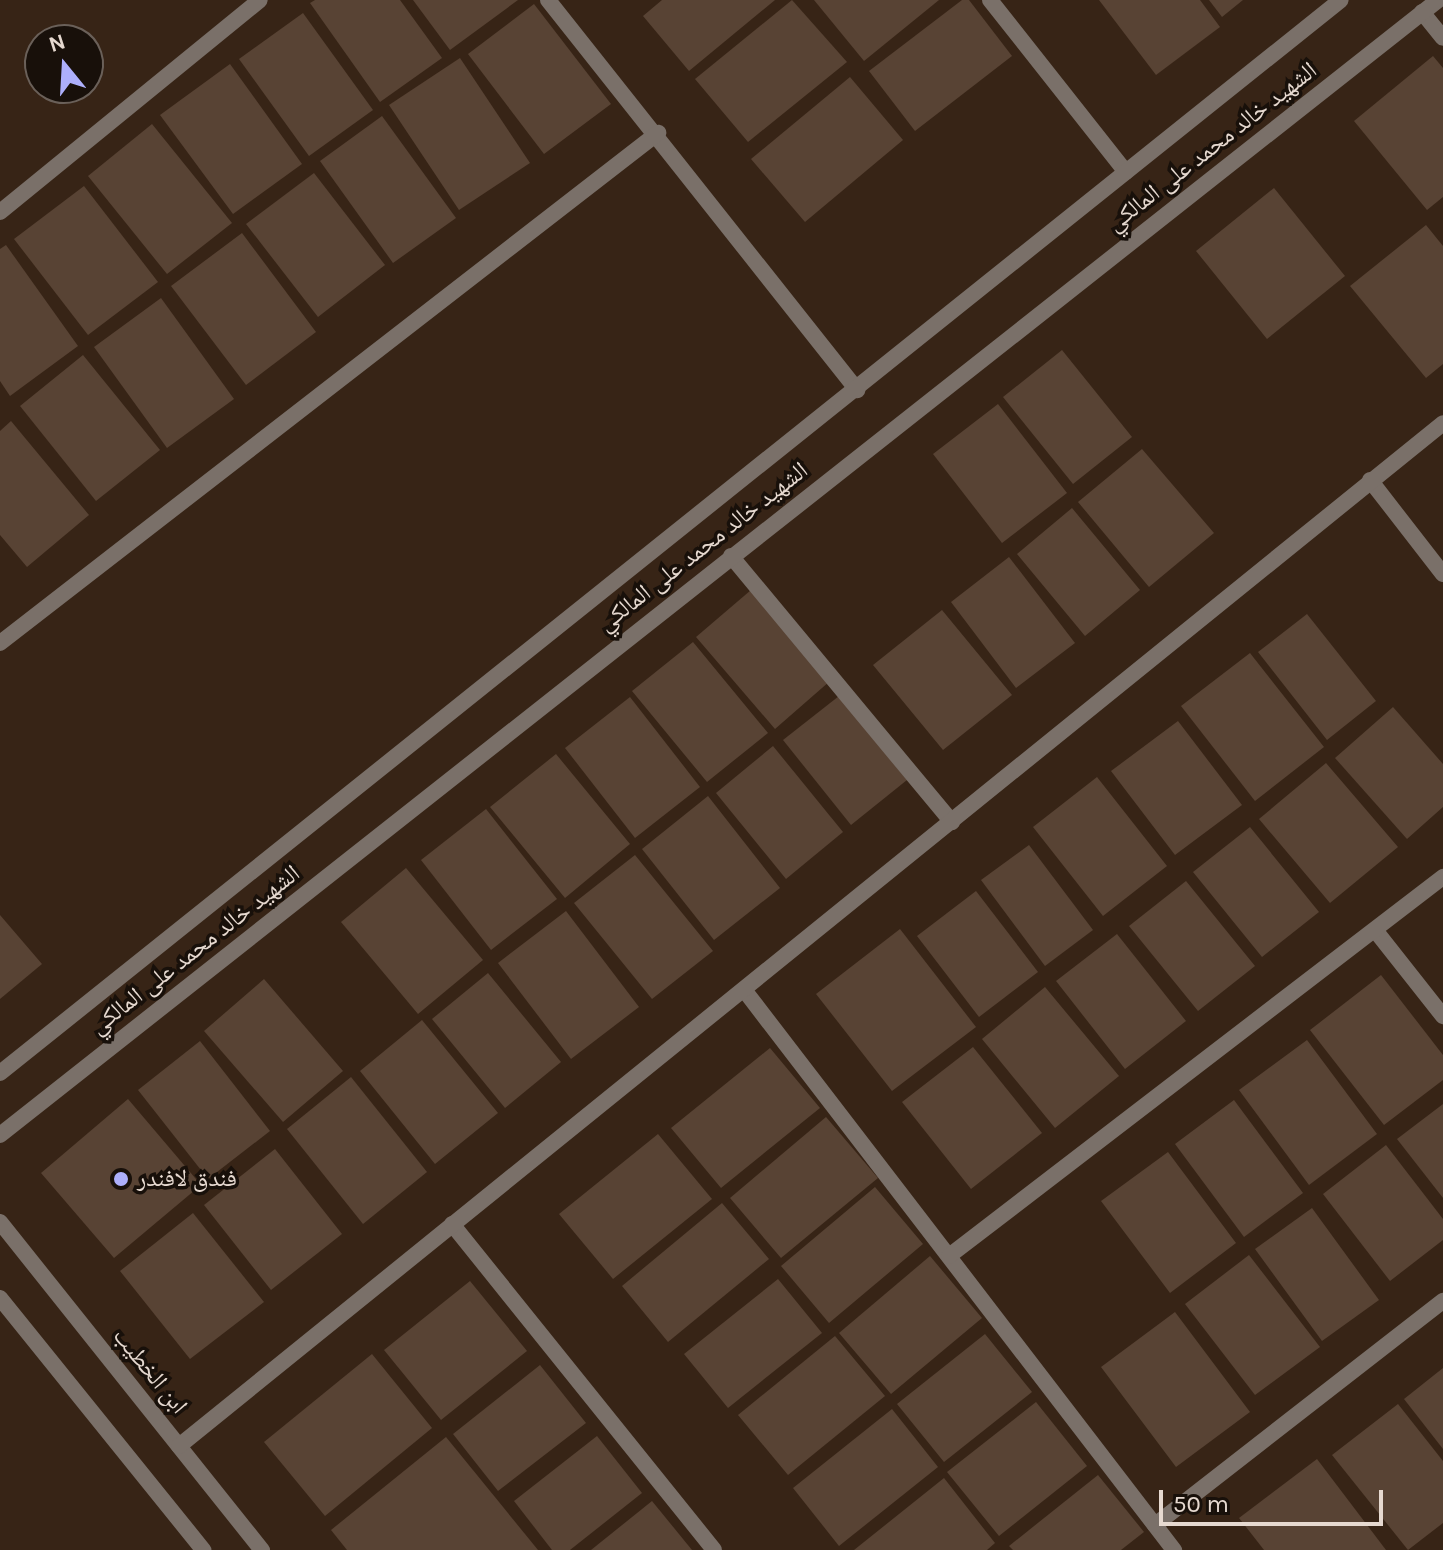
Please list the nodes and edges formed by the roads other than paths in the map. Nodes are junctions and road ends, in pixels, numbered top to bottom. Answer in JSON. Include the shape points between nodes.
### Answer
{"nodes":[{"id":1,"x":260,"y":0,"type":"edge"},
{"id":2,"x":548,"y":0,"type":"edge"},
{"id":3,"x":990,"y":0,"type":"edge"},
{"id":4,"x":1341,"y":0,"type":"edge"},
{"id":5,"x":1438,"y":0,"type":"edge"},
{"id":6,"x":1422,"y":12,"type":"junction"},
{"id":7,"x":1443,"y":38,"type":"edge"},
{"id":8,"x":658,"y":133,"type":"junction"},
{"id":9,"x":1126,"y":172,"type":"junction"},
{"id":10,"x":0,"y":212,"type":"edge"},
{"id":11,"x":857,"y":390,"type":"junction"},
{"id":12,"x":1443,"y":423,"type":"edge"},
{"id":13,"x":1370,"y":480,"type":"junction"},
{"id":14,"x":731,"y":556,"type":"junction"},
{"id":15,"x":1443,"y":574,"type":"edge"},
{"id":16,"x":0,"y":643,"type":"edge"},
{"id":17,"x":952,"y":822,"type":"junction"},
{"id":18,"x":1443,"y":877,"type":"edge"},
{"id":19,"x":1375,"y":930,"type":"junction"},
{"id":20,"x":745,"y":991,"type":"junction"},
{"id":21,"x":1443,"y":1016,"type":"edge"},
{"id":22,"x":0,"y":1073,"type":"edge"},
{"id":23,"x":0,"y":1135,"type":"edge"},
{"id":24,"x":0,"y":1222,"type":"edge"},
{"id":25,"x":452,"y":1224,"type":"junction"},
{"id":26,"x":949,"y":1256,"type":"junction"},
{"id":27,"x":0,"y":1298,"type":"edge"},
{"id":28,"x":1443,"y":1301,"type":"edge"},
{"id":29,"x":179,"y":1446,"type":"junction"},
{"id":30,"x":1155,"y":1525,"type":"junction"},
{"id":31,"x":203,"y":1550,"type":"edge"},
{"id":32,"x":262,"y":1550,"type":"edge"},
{"id":33,"x":714,"y":1550,"type":"edge"},
{"id":34,"x":1174,"y":1550,"type":"edge"}],
"edges":[{"from":1,"to":10,"type":"street"},
{"from":2,"to":8,"type":"street"},
{"from":3,"to":9,"type":"street"},
{"from":4,"to":9,"type":"street","name":"الشهيد خالد محمد على المالكي"},
{"from":5,"to":6,"type":"street","name":"الشهيد خالد محمد على المالكي"},
{"from":6,"to":7,"type":"street"},
{"from":6,"to":14,"type":"street","name":"الشهيد خالد محمد على المالكي"},
{"from":8,"to":11,"type":"street"},
{"from":8,"to":16,"type":"street"},
{"from":9,"to":11,"type":"street","name":"الشهيد خالد محمد على المالكي"},
{"from":11,"to":22,"type":"street","name":"الشهيد خالد محمد على المالكي"},
{"from":12,"to":13,"type":"street"},
{"from":13,"to":15,"type":"street"},
{"from":13,"to":17,"type":"street"},
{"from":14,"to":17,"type":"street"},
{"from":14,"to":23,"type":"street","name":"الشهيد خالد محمد على المالكي"},
{"from":17,"to":20,"type":"street"},
{"from":18,"to":19,"type":"street"},
{"from":19,"to":21,"type":"street"},
{"from":19,"to":26,"type":"street"},
{"from":20,"to":25,"type":"street"},
{"from":20,"to":26,"type":"street"},
{"from":24,"to":29,"type":"street","name":"ابن الخطيب"},
{"from":25,"to":29,"type":"street"},
{"from":25,"to":33,"type":"street"},
{"from":26,"to":30,"type":"street"},
{"from":27,"to":31,"type":"street"},
{"from":28,"to":30,"type":"street"},
{"from":29,"to":32,"type":"street","name":"ابن الخطيب"},
{"from":30,"to":34,"type":"street"}]}
